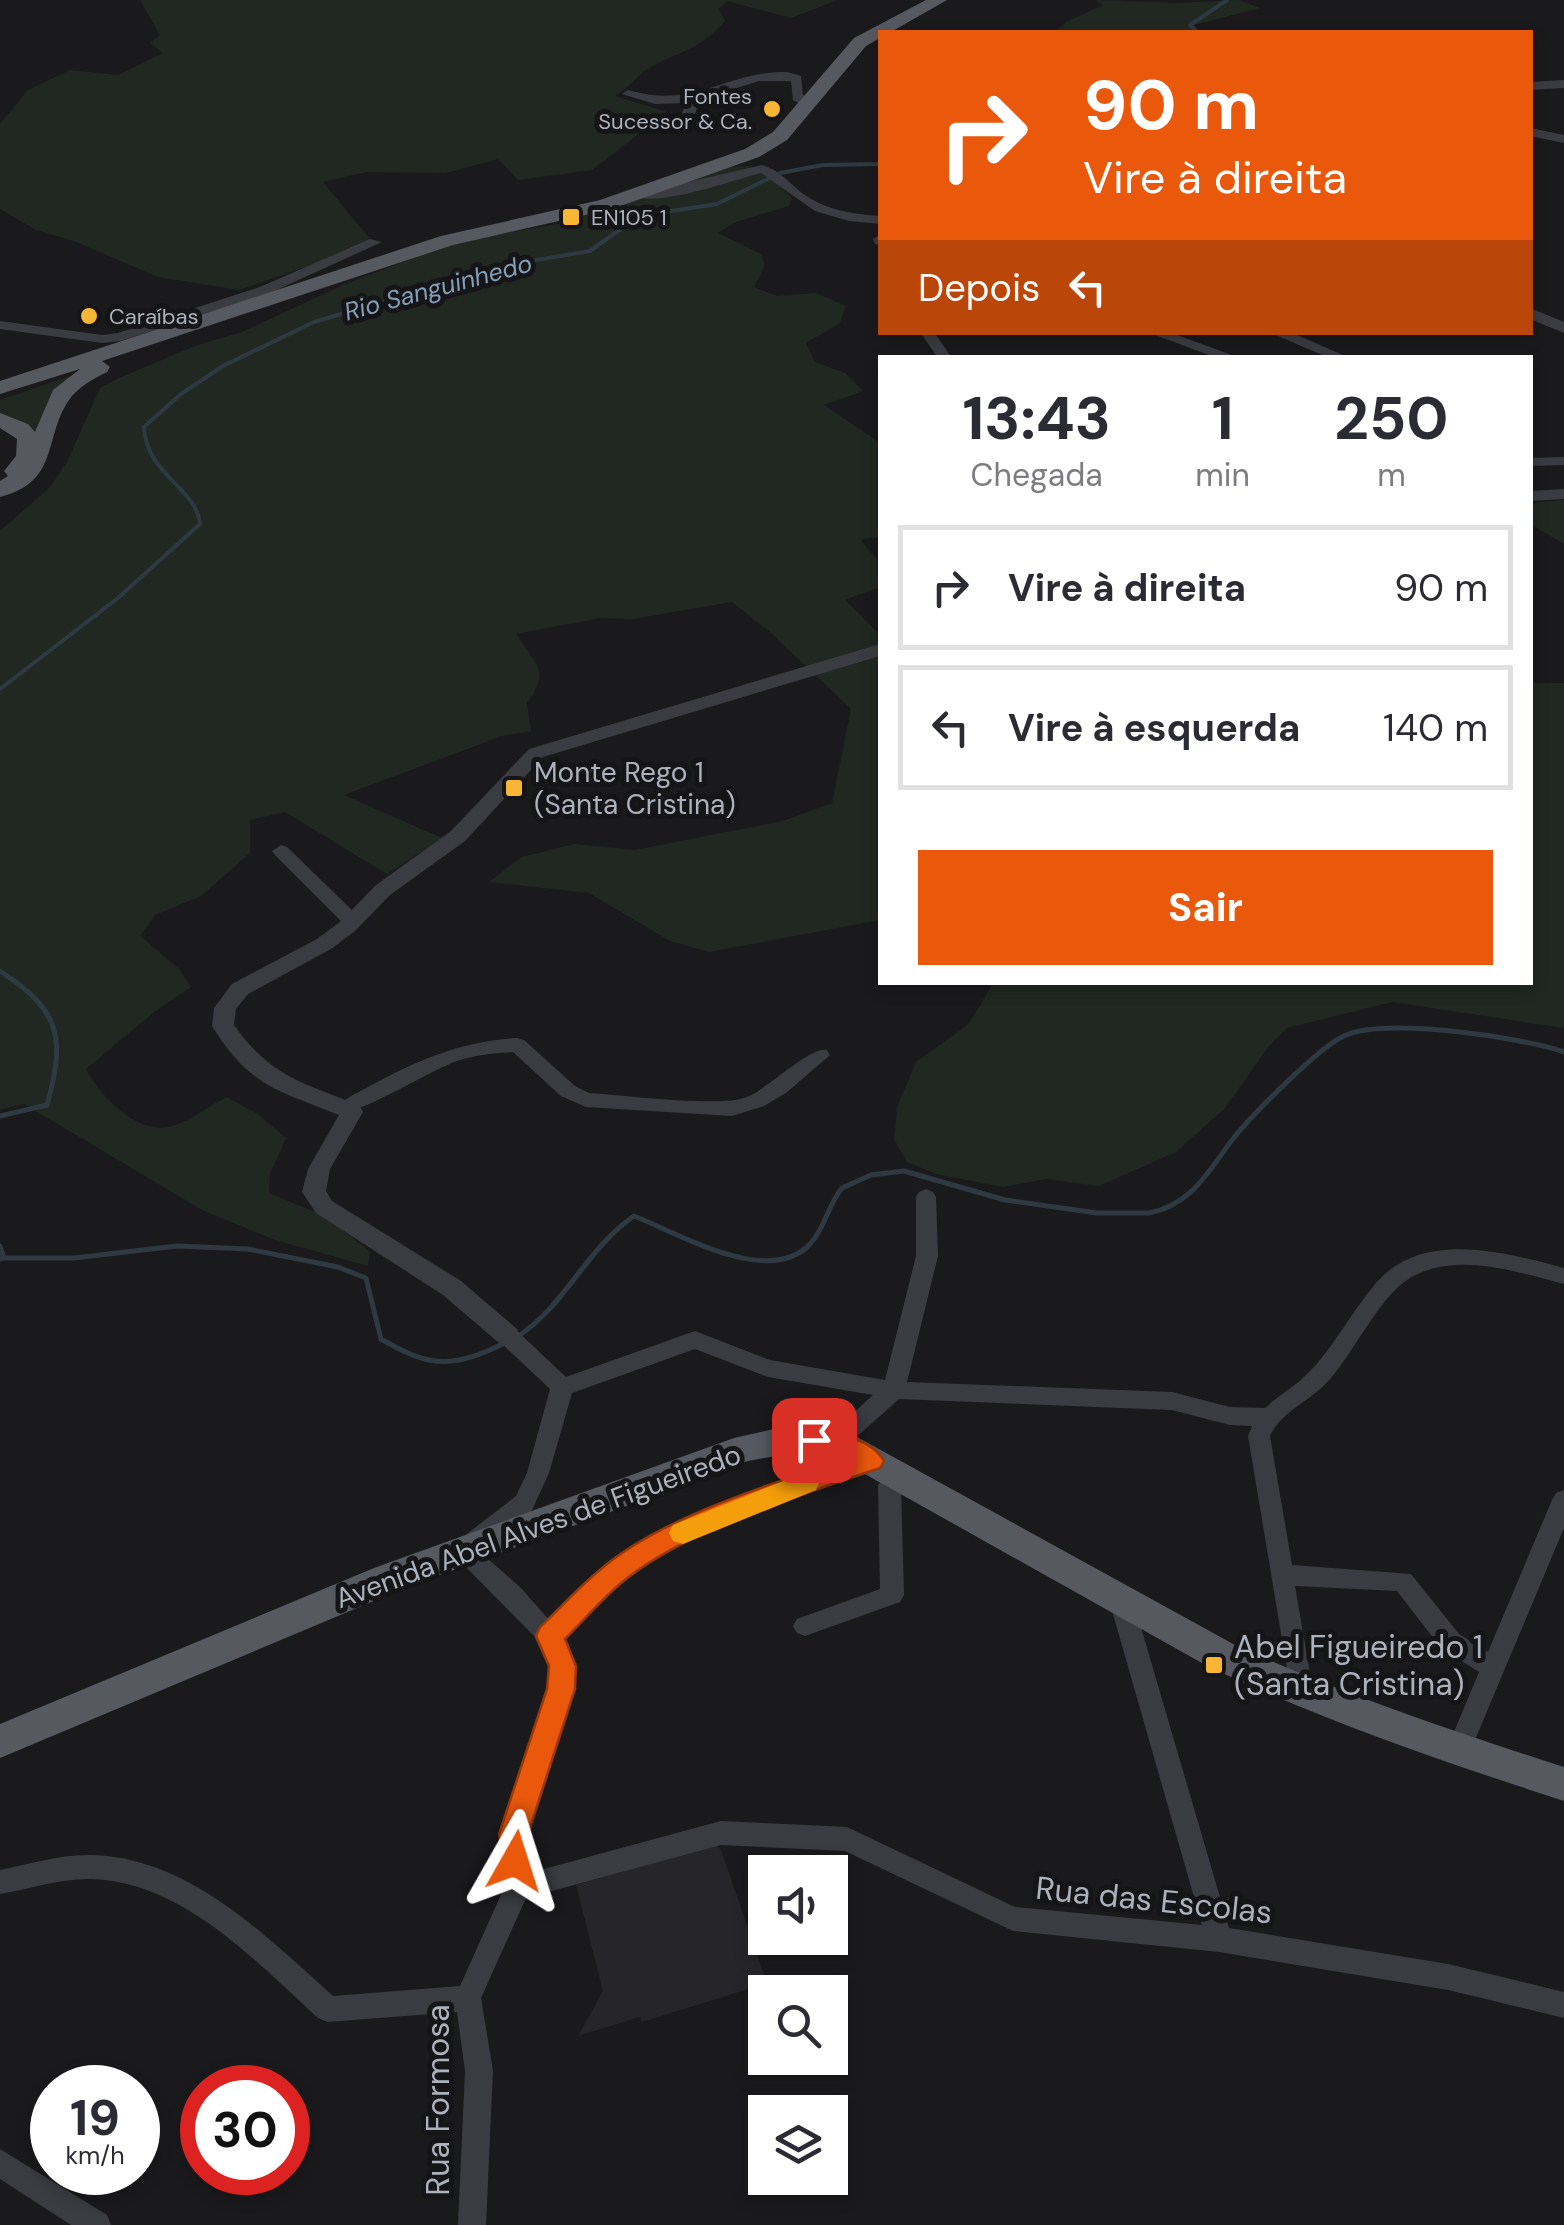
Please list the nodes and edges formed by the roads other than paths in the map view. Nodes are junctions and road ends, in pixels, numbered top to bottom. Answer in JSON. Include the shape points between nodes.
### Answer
{"nodes":[{"id":1,"x":939,"y":0,"type":"edge"},
{"id":2,"x":886,"y":30,"type":"edge"},
{"id":3,"x":878,"y":34,"type":"edge"},
{"id":4,"x":1564,"y":84,"type":"edge"},
{"id":5,"x":1533,"y":86,"type":"edge"},
{"id":6,"x":628,"y":94,"type":"dead end"},
{"id":7,"x":688,"y":99,"type":"junction"},
{"id":8,"x":808,"y":103,"type":"junction"},
{"id":9,"x":684,"y":128,"type":"dead end"},
{"id":10,"x":1533,"y":133,"type":"edge"},
{"id":11,"x":1564,"y":139,"type":"edge"},
{"id":12,"x":638,"y":195,"type":"junction"},
{"id":13,"x":878,"y":220,"type":"edge"},
{"id":14,"x":375,"y":242,"type":"dead end"},
{"id":15,"x":350,"y":273,"type":"junction"},
{"id":16,"x":1533,"y":314,"type":"edge"},
{"id":17,"x":0,"y":325,"type":"edge"},
{"id":18,"x":1564,"y":328,"type":"edge"},
{"id":19,"x":191,"y":329,"type":"junction"},
{"id":20,"x":1163,"y":335,"type":"edge"},
{"id":21,"x":1284,"y":335,"type":"edge"},
{"id":22,"x":1225,"y":355,"type":"edge"},
{"id":23,"x":1335,"y":355,"type":"edge"},
{"id":24,"x":0,"y":391,"type":"edge"},
{"id":25,"x":0,"y":420,"type":"edge"},
{"id":26,"x":1564,"y":461,"type":"edge"},
{"id":27,"x":1533,"y":462,"type":"edge"},
{"id":28,"x":0,"y":481,"type":"edge"},
{"id":29,"x":0,"y":490,"type":"edge"},
{"id":30,"x":1564,"y":494,"type":"edge"},
{"id":31,"x":1533,"y":496,"type":"edge"},
{"id":32,"x":878,"y":651,"type":"edge"},
{"id":33,"x":281,"y":852,"type":"dead end"},
{"id":34,"x":352,"y":921,"type":"junction"},
{"id":35,"x":820,"y":1055,"type":"dead end"},
{"id":36,"x":348,"y":1107,"type":"junction"},
{"id":37,"x":926,"y":1197,"type":"dead end"},
{"id":38,"x":1564,"y":1276,"type":"edge"},
{"id":39,"x":513,"y":1341,"type":"joint"},
{"id":40,"x":562,"y":1387,"type":"junction"},
{"id":41,"x":894,"y":1390,"type":"junction"},
{"id":42,"x":1265,"y":1417,"type":"junction"},
{"id":43,"x":836,"y":1442,"type":"junction"},
{"id":44,"x":884,"y":1468,"type":"junction"},
{"id":45,"x":1564,"y":1500,"type":"edge"},
{"id":46,"x":462,"y":1551,"type":"junction"},
{"id":47,"x":1284,"y":1575,"type":"junction"},
{"id":48,"x":1121,"y":1600,"type":"junction"},
{"id":49,"x":805,"y":1626,"type":"dead end"},
{"id":50,"x":550,"y":1636,"type":"junction"},
{"id":51,"x":1493,"y":1668,"type":"junction"},
{"id":52,"x":1301,"y":1691,"type":"junction"},
{"id":53,"x":0,"y":1741,"type":"edge"},
{"id":54,"x":1458,"y":1750,"type":"junction"},
{"id":55,"x":1564,"y":1784,"type":"edge"},
{"id":56,"x":0,"y":1882,"type":"edge"},
{"id":57,"x":516,"y":1888,"type":"junction"},
{"id":58,"x":1219,"y":1939,"type":"junction"},
{"id":59,"x":468,"y":1998,"type":"junction"},
{"id":60,"x":1564,"y":2005,"type":"edge"},
{"id":61,"x":0,"y":2163,"type":"edge"},
{"id":62,"x":96,"y":2225,"type":"edge"},
{"id":63,"x":472,"y":2225,"type":"edge"}],
"edges":[{"from":1,"to":2,"type":"main road"},
{"from":3,"to":8,"type":"main road","via":[[860,42]]},
{"from":4,"to":5,"type":"street"},
{"from":6,"to":7,"type":"street","via":[[650,102]]},
{"from":7,"to":8,"type":"street","via":[[790,74]]},
{"from":7,"to":9,"type":"street"},
{"from":8,"to":12,"type":"main road","via":[[780,136],[752,153]]},
{"from":10,"to":11,"type":"street"},
{"from":12,"to":13,"type":"street","via":[[762,169],[825,211]]},
{"from":12,"to":15,"type":"main road","via":[[500,226]]},
{"from":14,"to":17,"type":"street","via":[[265,290],[120,338]]},
{"from":15,"to":19,"type":"main road"},
{"from":15,"to":24,"type":"main road"},
{"from":16,"to":18,"type":"street"},
{"from":19,"to":24,"type":"main road"},
{"from":19,"to":29,"type":"main road","via":[[109,361],[70,385],[56,404],[39,460]]},
{"from":20,"to":22,"type":"street"},
{"from":21,"to":23,"type":"street"},
{"from":25,"to":28,"type":"main road","via":[[20,429],[30,446],[20,466]]},
{"from":26,"to":27,"type":"street"},
{"from":30,"to":31,"type":"street"},
{"from":32,"to":34,"type":"street","via":[[536,753],[458,836]]},
{"from":33,"to":34,"type":"street"},
{"from":34,"to":36,"type":"street","via":[[240,990],[225,1008],[223,1026],[266,1076]]},
{"from":35,"to":36,"type":"street","via":[[778,1092],[732,1109],[586,1100],[517,1045],[495,1045],[420,1067]]},
{"from":36,"to":39,"type":"street","via":[[352,1117],[319,1170],[314,1192],[324,1207],[452,1288]]},
{"from":37,"to":41,"type":"street","via":[[927,1256]]},
{"from":38,"to":42,"type":"street","via":[[1478,1255],[1413,1266],[1391,1280],[1317,1379]]},
{"from":39,"to":40,"type":"street"},
{"from":40,"to":41,"type":"street","via":[[695,1340],[768,1368]]},
{"from":40,"to":46,"type":"street","via":[[524,1503]]},
{"from":41,"to":42,"type":"street","via":[[1172,1401]]},
{"from":41,"to":43,"type":"street"},
{"from":42,"to":47,"type":"street","via":[[1259,1436]]},
{"from":43,"to":44,"type":"main road","name":"Avenida Abel Alves de Figueiredo"},
{"from":43,"to":46,"type":"main road","name":"Avenida Abel Alves de Figueiredo","via":[[792,1439],[746,1448]]},
{"from":44,"to":48,"type":"main road","name":"Avenida Abel Alves de Figueiredo"},
{"from":44,"to":49,"type":"street","via":[[892,1595]]},
{"from":44,"to":50,"type":"street","via":[[758,1499],[681,1534],[612,1574]]},
{"from":45,"to":51,"type":"street"},
{"from":46,"to":50,"type":"street"},
{"from":46,"to":53,"type":"main road","name":"Avenida Abel Alves de Figueiredo"},
{"from":47,"to":51,"type":"street","via":[[1402,1581],[1450,1641]]},
{"from":47,"to":52,"type":"street"},
{"from":48,"to":52,"type":"main road","name":"Avenida Abel Alves de Figueiredo"},
{"from":48,"to":58,"type":"street"},
{"from":50,"to":57,"type":"street","name":"Rua Formosa","via":[[562,1666],[561,1689],[513,1834]]},
{"from":51,"to":54,"type":"street"},
{"from":52,"to":54,"type":"main road","name":"Avenida Abel Alves de Figueiredo"},
{"from":54,"to":55,"type":"main road","name":"Avenida Abel Alves de Figueiredo"},
{"from":56,"to":59,"type":"street","via":[[94,1866],[151,1876],[242,1934],[328,2009]]},
{"from":57,"to":58,"type":"street","name":"Rua das Escolas","via":[[721,1833],[847,1839],[1013,1919]]},
{"from":57,"to":59,"type":"street","name":"Rua Formosa"},
{"from":58,"to":60,"type":"street","name":"Rua das Escolas","via":[[1448,1977]]},
{"from":59,"to":63,"type":"street","name":"Rua Formosa","via":[[479,2072]]},
{"from":61,"to":62,"type":"street"}]}
